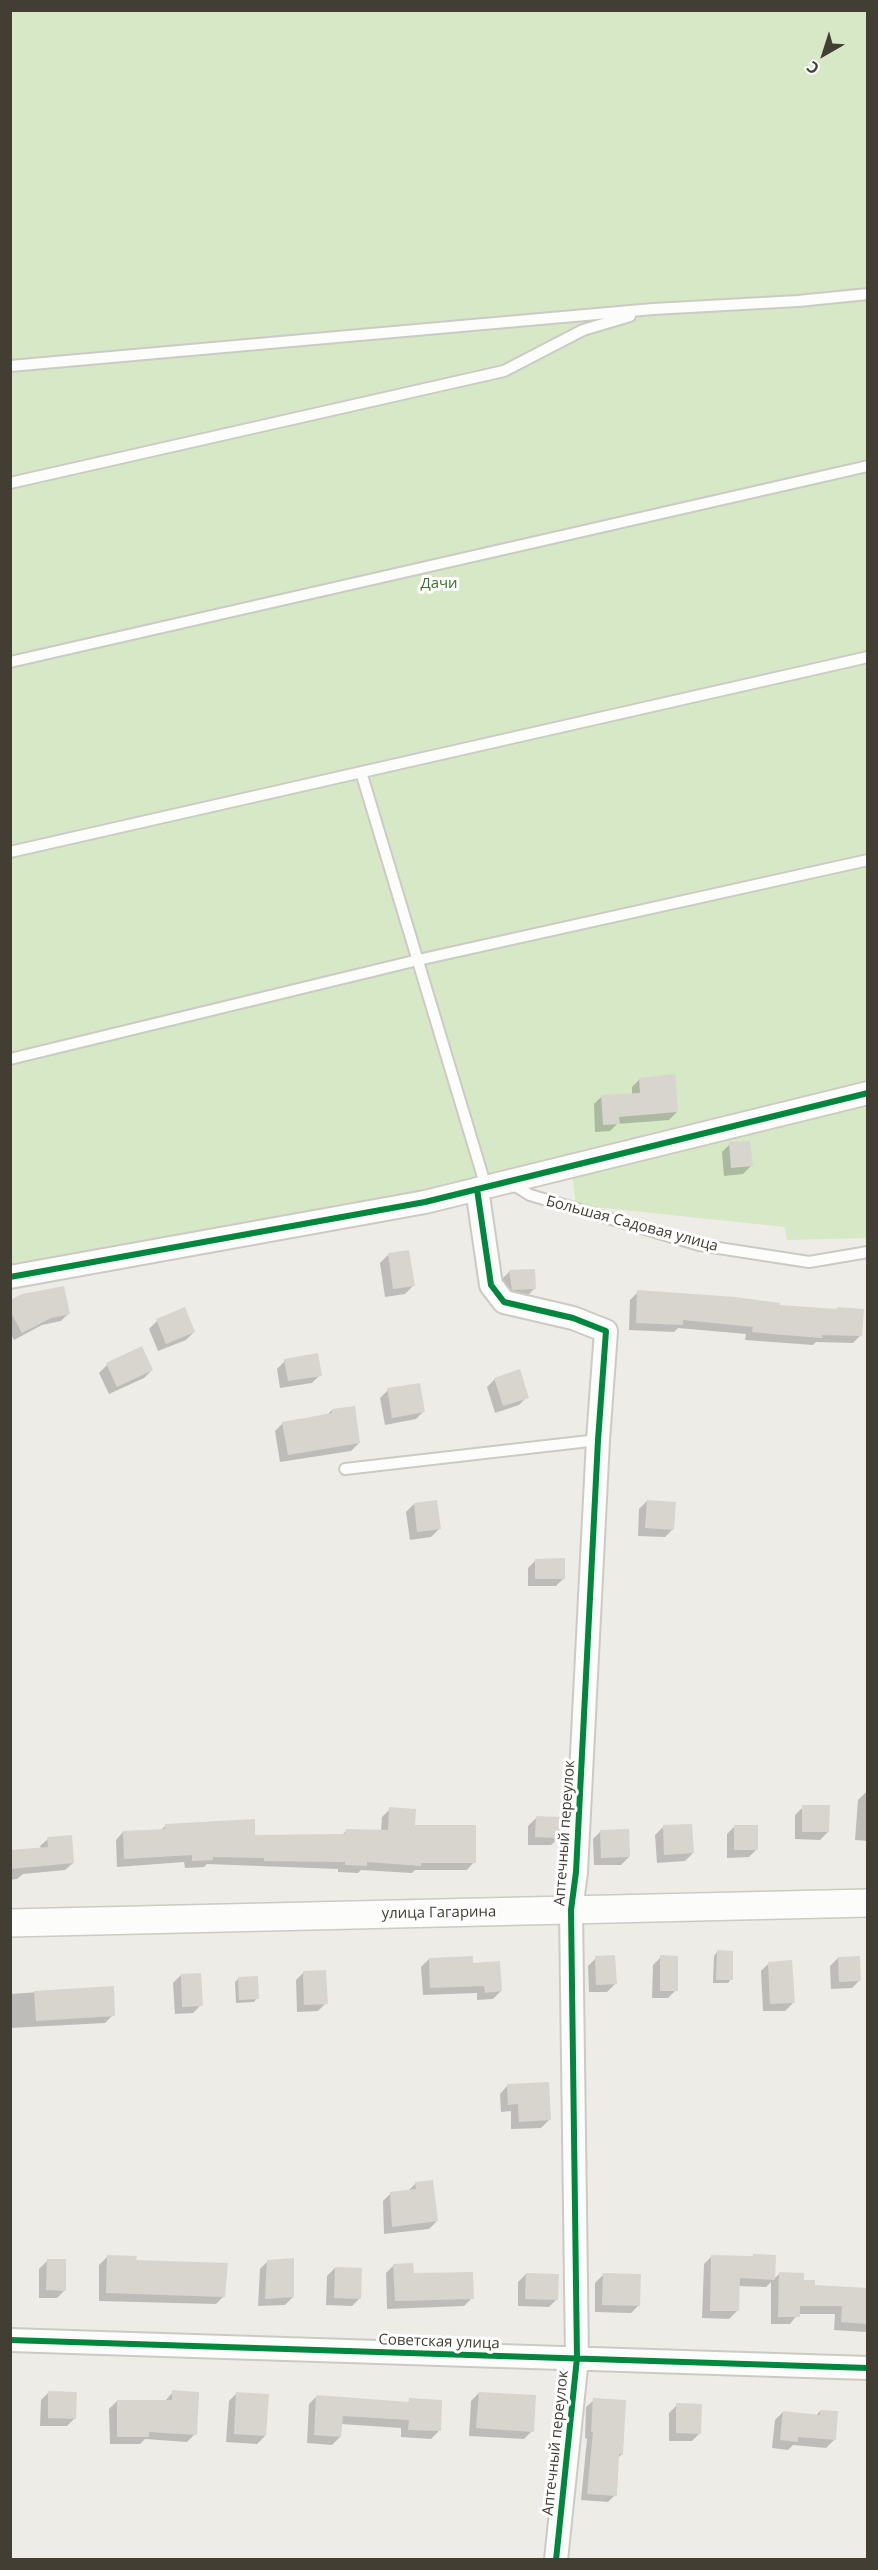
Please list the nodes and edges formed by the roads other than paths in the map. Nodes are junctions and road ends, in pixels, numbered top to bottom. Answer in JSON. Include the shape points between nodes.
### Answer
{"nodes":[{"id":1,"x":867,"y":294,"type":"edge"},
{"id":2,"x":653,"y":309,"type":"junction"},
{"id":3,"x":10,"y":366,"type":"edge"},
{"id":4,"x":867,"y":466,"type":"edge"},
{"id":5,"x":10,"y":483,"type":"edge"},
{"id":6,"x":867,"y":657,"type":"edge"},
{"id":7,"x":10,"y":662,"type":"edge"},
{"id":8,"x":361,"y":772,"type":"junction"},
{"id":9,"x":10,"y":852,"type":"edge"},
{"id":10,"x":867,"y":860,"type":"edge"},
{"id":11,"x":418,"y":960,"type":"junction"},
{"id":12,"x":10,"y":1059,"type":"edge"},
{"id":13,"x":867,"y":1093,"type":"edge"},
{"id":14,"x":508,"y":1181,"type":"junction"},
{"id":15,"x":481,"y":1188,"type":"junction"},
{"id":16,"x":867,"y":1252,"type":"edge"},
{"id":17,"x":10,"y":1277,"type":"edge"},
{"id":18,"x":598,"y":1440,"type":"junction"},
{"id":19,"x":345,"y":1468,"type":"dead end"},
{"id":20,"x":867,"y":1903,"type":"edge"},
{"id":21,"x":571,"y":1910,"type":"junction"},
{"id":22,"x":10,"y":1923,"type":"edge"},
{"id":23,"x":10,"y":2340,"type":"edge"},
{"id":24,"x":577,"y":2358,"type":"junction"},
{"id":25,"x":867,"y":2368,"type":"edge"},
{"id":26,"x":556,"y":2559,"type":"edge"}],
"edges":[{"from":1,"to":2,"type":"lane"},
{"from":2,"to":3,"type":"lane"},
{"from":2,"to":5,"type":"lane","via":[[583,330],[504,371]]},
{"from":4,"to":7,"type":"lane"},
{"from":6,"to":8,"type":"lane"},
{"from":8,"to":9,"type":"lane"},
{"from":8,"to":11,"type":"lane"},
{"from":10,"to":11,"type":"lane"},
{"from":11,"to":12,"type":"lane"},
{"from":11,"to":15,"type":"lane"},
{"from":13,"to":14,"type":"street"},
{"from":14,"to":15,"type":"street"},
{"from":14,"to":16,"type":"lane","name":"Большая Садовая улица","via":[[530,1196],[699,1245],[809,1262]]},
{"from":15,"to":17,"type":"street","via":[[425,1202]]},
{"from":15,"to":18,"type":"street","name":"Аптечный переулок","via":[[491,1285],[504,1302],[606,1330]]},
{"from":18,"to":19,"type":"lane"},
{"from":18,"to":21,"type":"street","name":"Аптечный переулок"},
{"from":20,"to":21,"type":"street","name":"улица Гагарина"},
{"from":21,"to":22,"type":"street","name":"улица Гагарина"},
{"from":21,"to":24,"type":"street","name":"Аптечный переулок"},
{"from":23,"to":24,"type":"street","name":"Советская улица"},
{"from":24,"to":25,"type":"street","name":"Советская улица"},
{"from":24,"to":26,"type":"street","name":"Аптечный переулок"}]}
